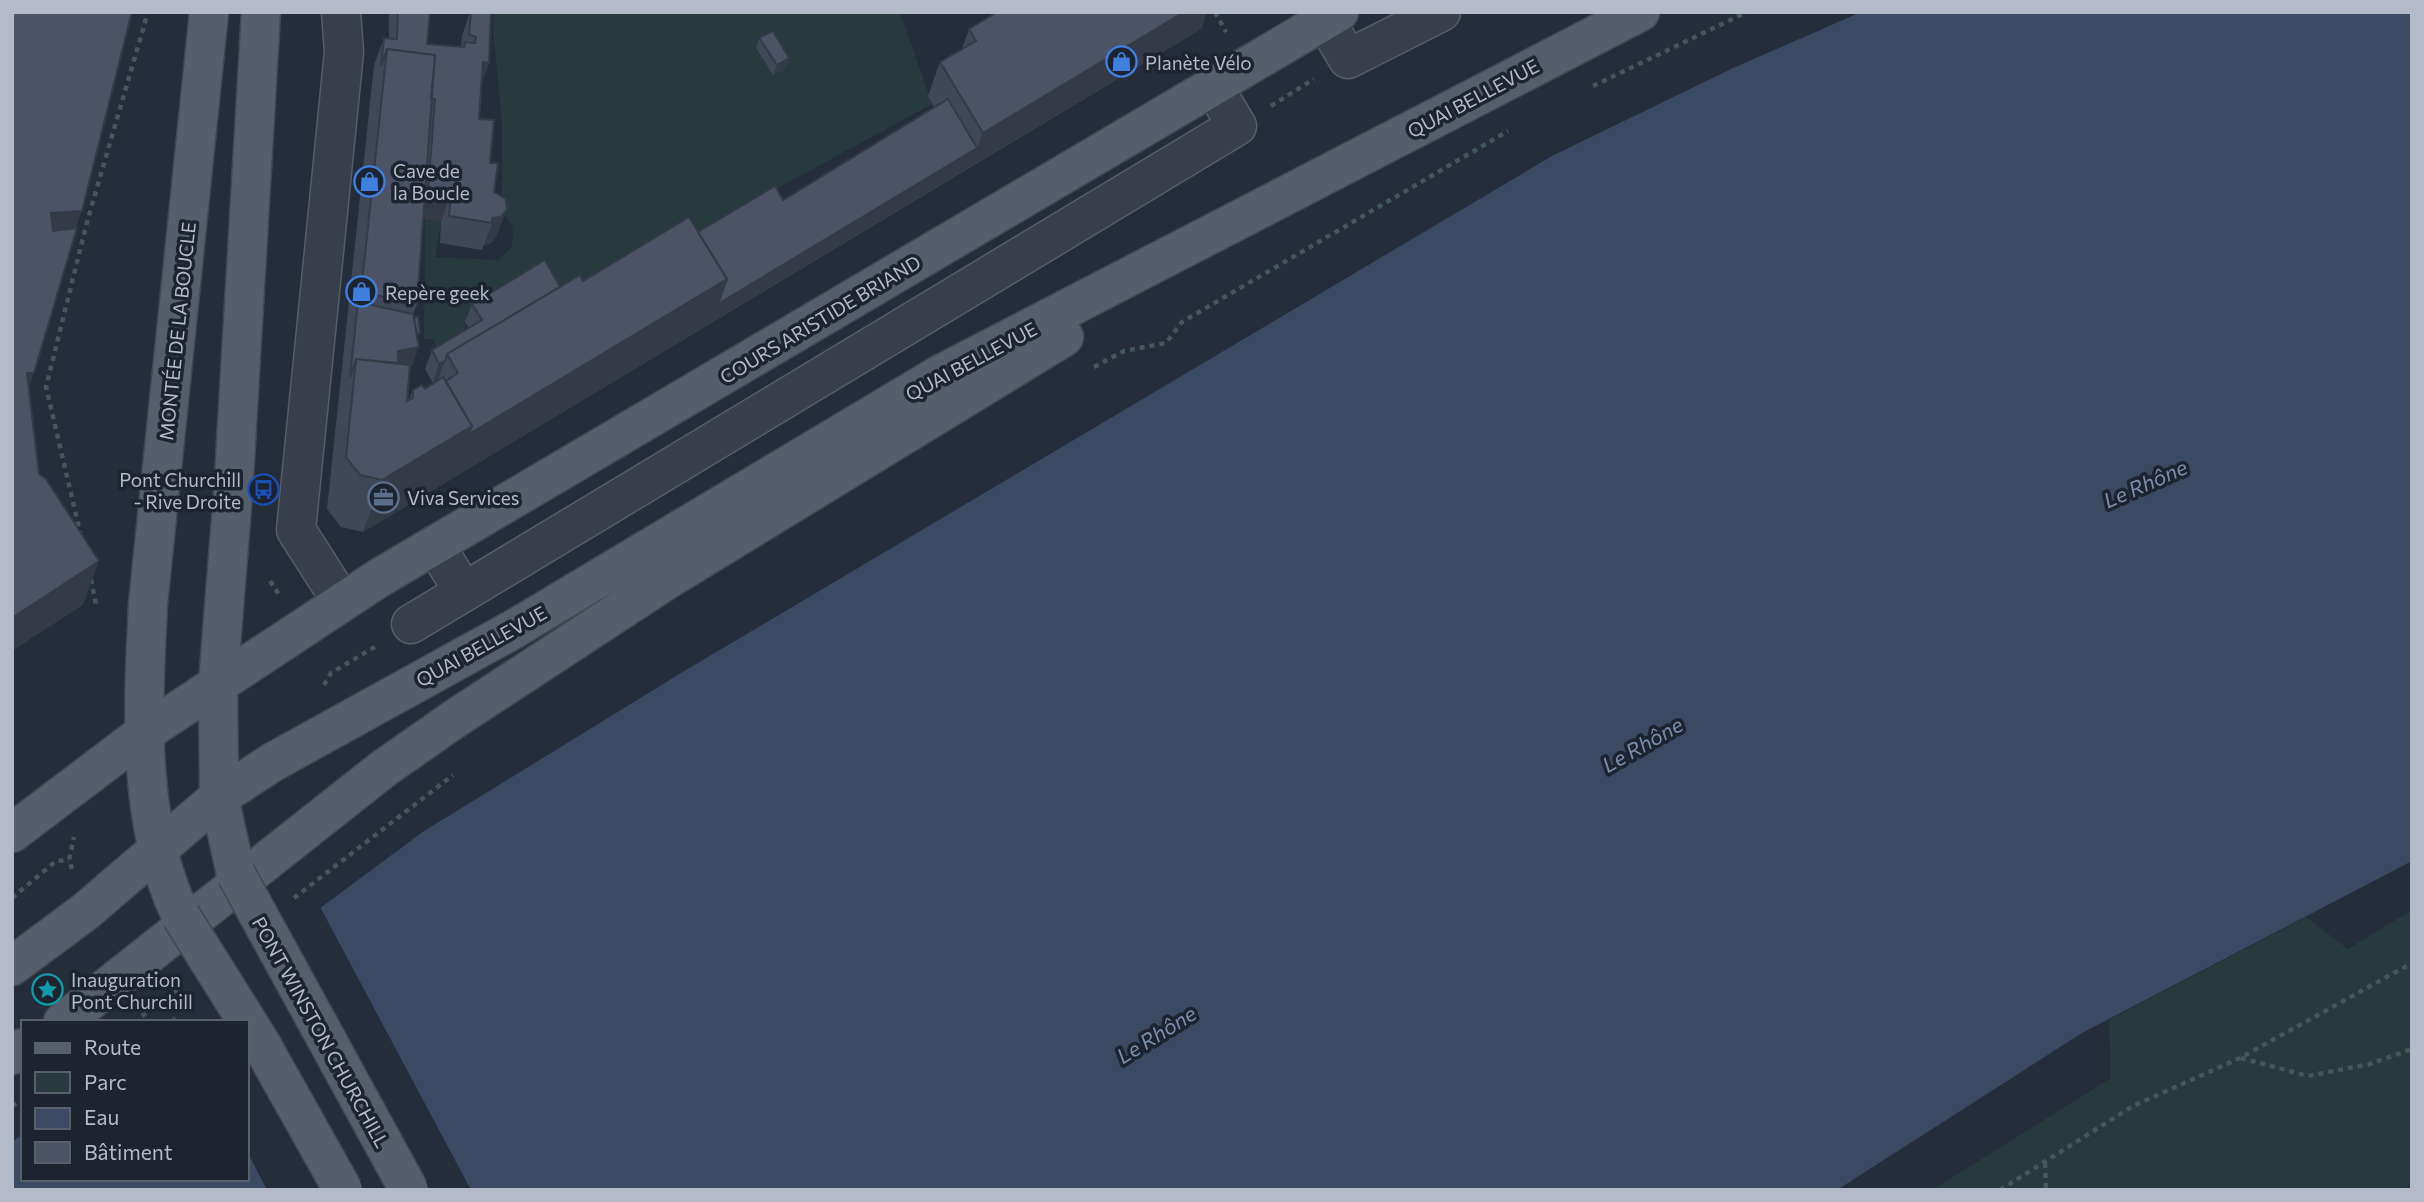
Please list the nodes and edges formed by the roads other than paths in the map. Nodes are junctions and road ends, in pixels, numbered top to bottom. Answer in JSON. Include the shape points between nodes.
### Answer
{"nodes":[{"id":1,"x":209,"y":12,"type":"edge"},
{"id":2,"x":261,"y":12,"type":"edge"},
{"id":3,"x":341,"y":12,"type":"edge"},
{"id":4,"x":1441,"y":12,"type":"edge"},
{"id":5,"x":1640,"y":12,"type":"edge"},
{"id":6,"x":1332,"y":16,"type":"edge"},
{"id":7,"x":1213,"y":86,"type":"junction"},
{"id":8,"x":1394,"y":141,"type":"junction"},
{"id":9,"x":435,"y":545,"type":"junction"},
{"id":10,"x":464,"y":592,"type":"junction"},
{"id":11,"x":342,"y":602,"type":"junction"},
{"id":12,"x":411,"y":624,"type":"road end"},
{"id":13,"x":218,"y":683,"type":"junction"},
{"id":14,"x":145,"y":733,"type":"junction"},
{"id":15,"x":219,"y":797,"type":"junction"},
{"id":16,"x":12,"y":833,"type":"edge"},
{"id":17,"x":155,"y":850,"type":"junction"},
{"id":18,"x":12,"y":966,"type":"edge"},
{"id":19,"x":66,"y":1020,"type":"edge"},
{"id":20,"x":246,"y":1020,"type":"edge"},
{"id":21,"x":248,"y":1023,"type":"edge"},
{"id":22,"x":343,"y":1190,"type":"edge"},
{"id":23,"x":409,"y":1190,"type":"edge"}],
"edges":[{"from":1,"to":14,"type":"main road","name":"MONTÉE DE LA BOUCLE","via":[[148,604]]},
{"from":2,"to":13,"type":"main road"},
{"from":3,"to":11,"type":"street","via":[[344,52],[296,530]]},
{"from":4,"to":6,"type":"street","via":[[1348,59]]},
{"from":5,"to":8,"type":"main road","name":"QUAI BELLEVUE"},
{"from":6,"to":7,"type":"main road","name":"COURS ARISTIDE BRIAND"},
{"from":7,"to":9,"type":"main road","name":"COURS ARISTIDE BRIAND"},
{"from":7,"to":10,"type":"street","via":[[1237,126]]},
{"from":8,"to":15,"type":"main road","name":"QUAI BELLEVUE","via":[[939,375],[514,629]]},
{"from":8,"to":19,"type":"main road","via":[[688,566],[453,720],[383,769]]},
{"from":9,"to":10,"type":"street"},
{"from":9,"to":11,"type":"main road","name":"COURS ARISTIDE BRIAND"},
{"from":10,"to":12,"type":"street"},
{"from":11,"to":13,"type":"main road","name":"COURS ARISTIDE BRIAND"},
{"from":13,"to":14,"type":"main road","name":"COURS ARISTIDE BRIAND"},
{"from":13,"to":15,"type":"main road","name":"PONT WINSTON CHURCHILL"},
{"from":14,"to":16,"type":"main road","name":"COURS ARISTIDE BRIAND"},
{"from":14,"to":17,"type":"main road","name":"MONTÉE DE LA BOUCLE"},
{"from":15,"to":17,"type":"main road","name":"QUAI BELLEVUE"},
{"from":15,"to":23,"type":"main road","name":"PONT WINSTON CHURCHILL","bridge":true,"via":[[236,874]]},
{"from":17,"to":18,"type":"main road","name":"QUAI BELLEVUE","via":[[50,940]]},
{"from":17,"to":20,"type":"main road","name":"MONTÉE DE LA BOUCLE","bridge":true,"via":[[181,916]]},
{"from":21,"to":22,"type":"main road","name":"MONTÉE DE LA BOUCLE","bridge":true}]}
